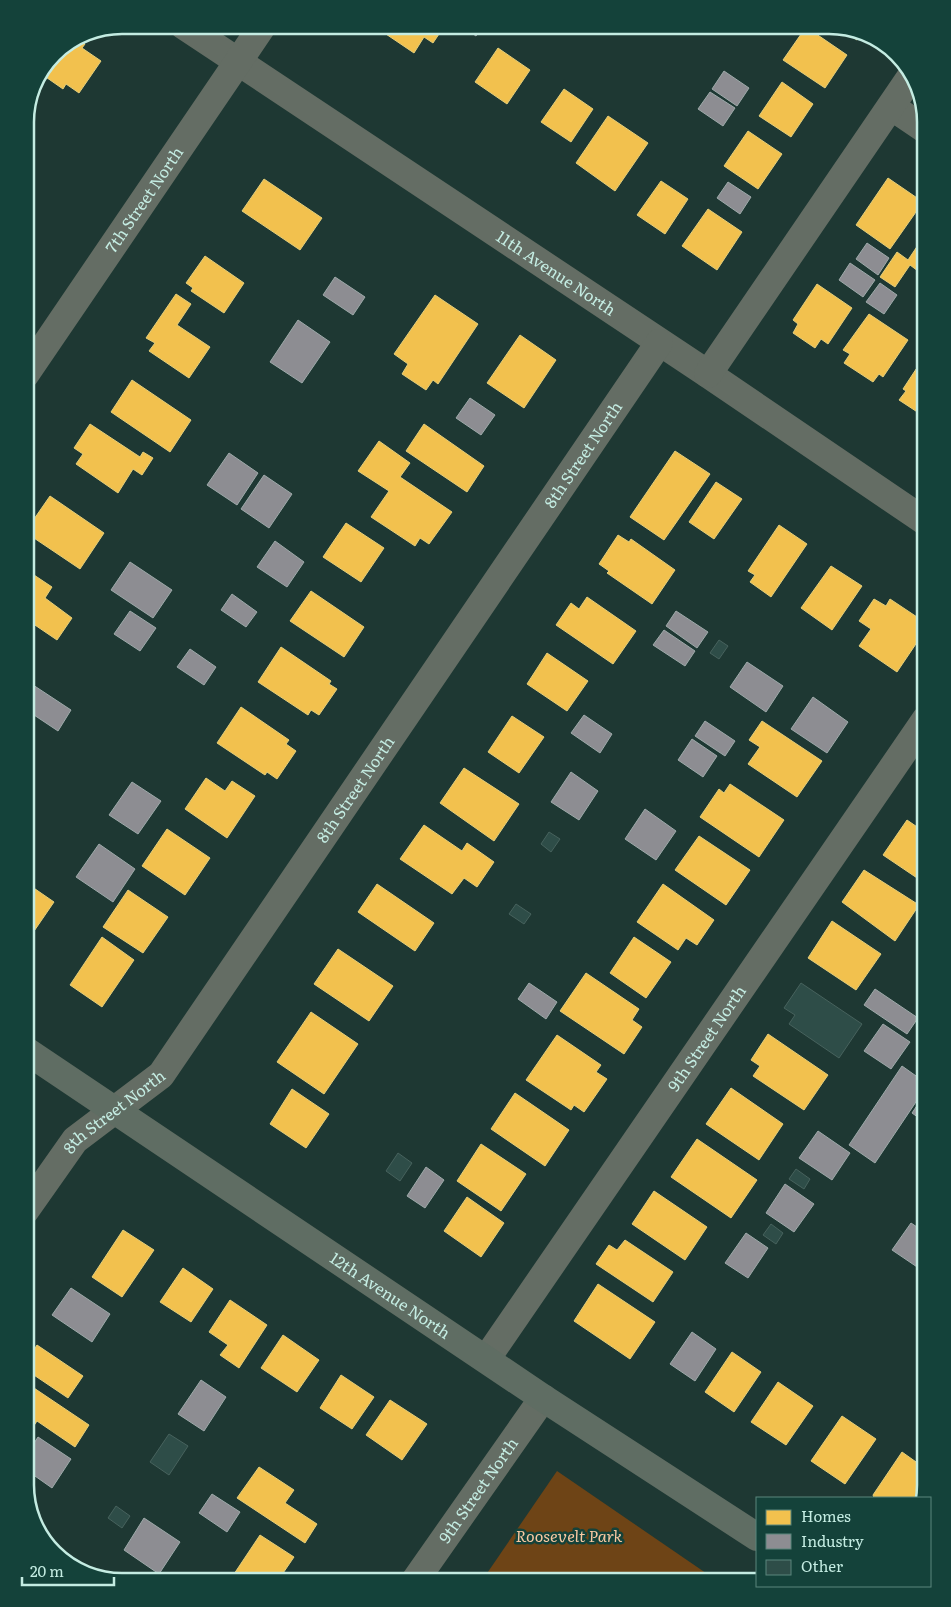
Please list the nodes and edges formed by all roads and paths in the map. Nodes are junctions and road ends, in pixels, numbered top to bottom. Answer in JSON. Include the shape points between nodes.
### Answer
{"nodes":[{"id":1,"x":197,"y":34,"type":"edge"},
{"id":2,"x":258,"y":34,"type":"edge"},
{"id":3,"x":239,"y":62,"type":"junction"},
{"id":4,"x":908,"y":82,"type":"edge"},
{"id":5,"x":892,"y":107,"type":"junction"},
{"id":6,"x":917,"y":124,"type":"edge"},
{"id":7,"x":659,"y":343,"type":"junction"},
{"id":8,"x":34,"y":362,"type":"edge"},
{"id":9,"x":708,"y":374,"type":"junction"},
{"id":10,"x":917,"y":516,"type":"edge"},
{"id":11,"x":917,"y":732,"type":"edge"},
{"id":12,"x":34,"y":1056,"type":"edge"},
{"id":13,"x":114,"y":1109,"type":"junction"},
{"id":14,"x":34,"y":1198,"type":"edge"},
{"id":15,"x":487,"y":1358,"type":"junction"},
{"id":16,"x":543,"y":1398,"type":"junction"},
{"id":17,"x":756,"y":1536,"type":"edge"},
{"id":18,"x":420,"y":1573,"type":"edge"}],
"edges":[{"from":1,"to":3,"type":"street","name":"11th Avenue North"},
{"from":2,"to":3,"type":"street","name":"7th Street North"},
{"from":3,"to":7,"type":"street","name":"11th Avenue North"},
{"from":3,"to":8,"type":"street","name":"7th Street North"},
{"from":4,"to":5,"type":"street"},
{"from":5,"to":6,"type":"street"},
{"from":5,"to":9,"type":"street"},
{"from":7,"to":9,"type":"street","name":"11th Avenue North"},
{"from":7,"to":13,"type":"street","name":"8th Street North","via":[[161,1075]]},
{"from":9,"to":10,"type":"street","name":"11th Avenue North"},
{"from":11,"to":15,"type":"street","name":"9th Street North"},
{"from":12,"to":13,"type":"main road","name":"12th Avenue North"},
{"from":13,"to":14,"type":"street","name":"8th Street North","via":[[75,1140]]},
{"from":13,"to":15,"type":"main road","name":"12th Avenue North"},
{"from":15,"to":16,"type":"main road","name":"12th Avenue North"},
{"from":16,"to":17,"type":"main road","name":"12th Avenue North"},
{"from":16,"to":18,"type":"street","name":"9th Street North"}]}
